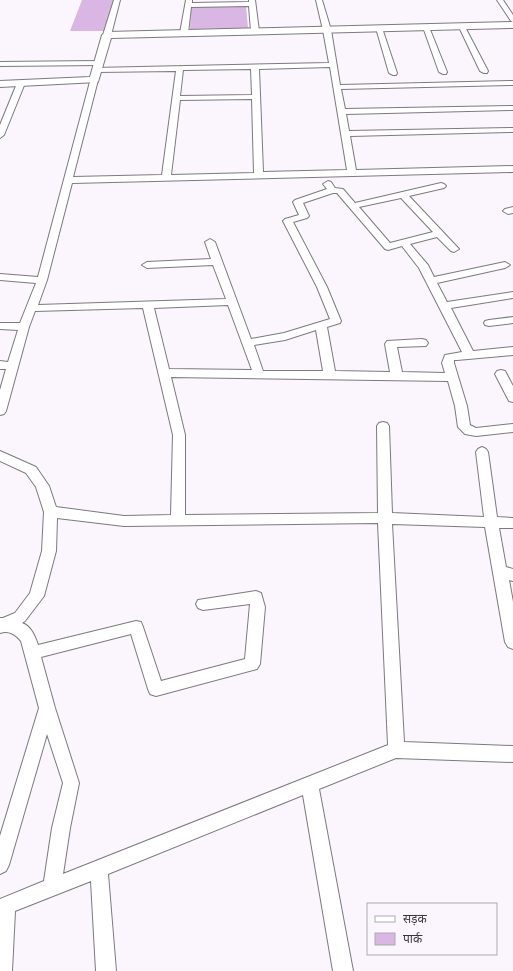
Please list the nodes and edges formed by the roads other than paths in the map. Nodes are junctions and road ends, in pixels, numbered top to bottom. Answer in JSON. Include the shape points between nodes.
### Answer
{"nodes":[{"id":1,"x":117,"y":0,"type":"edge"},
{"id":2,"x":319,"y":0,"type":"edge"},
{"id":3,"x":327,"y":0,"type":"edge"},
{"id":4,"x":500,"y":0,"type":"edge"},
{"id":5,"x":189,"y":2,"type":"edge"},
{"id":6,"x":252,"y":2,"type":"edge"},
{"id":7,"x":513,"y":20,"type":"edge"},
{"id":8,"x":513,"y":25,"type":"edge"},
{"id":9,"x":462,"y":26,"type":"junction"},
{"id":10,"x":426,"y":27,"type":"junction"},
{"id":11,"x":379,"y":28,"type":"junction"},
{"id":12,"x":327,"y":30,"type":"junction"},
{"id":13,"x":255,"y":31,"type":"junction"},
{"id":14,"x":184,"y":33,"type":"junction"},
{"id":15,"x":107,"y":35,"type":"junction"},
{"id":16,"x":0,"y":64,"type":"edge"},
{"id":17,"x":333,"y":65,"type":"junction"},
{"id":18,"x":255,"y":66,"type":"junction"},
{"id":19,"x":180,"y":68,"type":"junction"},
{"id":20,"x":96,"y":71,"type":"junction"},
{"id":21,"x":484,"y":71,"type":"dead end"},
{"id":22,"x":443,"y":72,"type":"dead end"},
{"id":23,"x":393,"y":73,"type":"dead end"},
{"id":24,"x":21,"y":83,"type":"junction"},
{"id":25,"x":513,"y":83,"type":"edge"},
{"id":26,"x":0,"y":84,"type":"edge"},
{"id":27,"x":337,"y":87,"type":"junction"},
{"id":28,"x":256,"y":97,"type":"junction"},
{"id":29,"x":176,"y":98,"type":"junction"},
{"id":30,"x":513,"y":108,"type":"edge"},
{"id":31,"x":341,"y":112,"type":"junction"},
{"id":32,"x":513,"y":130,"type":"edge"},
{"id":33,"x":0,"y":133,"type":"edge"},
{"id":34,"x":345,"y":134,"type":"junction"},
{"id":35,"x":513,"y":169,"type":"edge"},
{"id":36,"x":352,"y":173,"type":"junction"},
{"id":37,"x":321,"y":174,"type":"junction"},
{"id":38,"x":259,"y":176,"type":"junction"},
{"id":39,"x":166,"y":178,"type":"junction"},
{"id":40,"x":68,"y":180,"type":"junction"},
{"id":41,"x":441,"y":186,"type":"dead end"},
{"id":42,"x":332,"y":190,"type":"junction"},
{"id":43,"x":403,"y":195,"type":"junction"},
{"id":44,"x":353,"y":206,"type":"junction"},
{"id":45,"x":440,"y":233,"type":"junction"},
{"id":46,"x":210,"y":242,"type":"dead end"},
{"id":47,"x":404,"y":243,"type":"junction"},
{"id":48,"x":454,"y":249,"type":"dead end"},
{"id":49,"x":217,"y":262,"type":"junction"},
{"id":50,"x":147,"y":265,"type":"dead end"},
{"id":51,"x":505,"y":265,"type":"dead end"},
{"id":52,"x":0,"y":278,"type":"edge"},
{"id":53,"x":42,"y":280,"type":"junction"},
{"id":54,"x":432,"y":281,"type":"junction"},
{"id":55,"x":513,"y":295,"type":"edge"},
{"id":56,"x":232,"y":302,"type":"junction"},
{"id":57,"x":148,"y":305,"type":"junction"},
{"id":58,"x":444,"y":306,"type":"junction"},
{"id":59,"x":32,"y":308,"type":"junction"},
{"id":60,"x":513,"y":320,"type":"edge"},
{"id":61,"x":489,"y":323,"type":"dead end"},
{"id":62,"x":0,"y":326,"type":"edge"},
{"id":63,"x":321,"y":326,"type":"junction"},
{"id":64,"x":24,"y":327,"type":"junction"},
{"id":65,"x":247,"y":343,"type":"junction"},
{"id":66,"x":422,"y":343,"type":"dead end"},
{"id":67,"x":513,"y":351,"type":"edge"},
{"id":68,"x":469,"y":354,"type":"junction"},
{"id":69,"x":0,"y":365,"type":"edge"},
{"id":70,"x":12,"y":366,"type":"junction"},
{"id":71,"x":164,"y":373,"type":"junction"},
{"id":72,"x":501,"y":374,"type":"dead end"},
{"id":73,"x":259,"y":375,"type":"junction"},
{"id":74,"x":330,"y":376,"type":"junction"},
{"id":75,"x":397,"y":377,"type":"junction"},
{"id":76,"x":453,"y":377,"type":"junction"},
{"id":77,"x":513,"y":398,"type":"edge"},
{"id":78,"x":0,"y":411,"type":"edge"},
{"id":79,"x":383,"y":426,"type":"dead end"},
{"id":80,"x":513,"y":428,"type":"edge"},
{"id":81,"x":482,"y":452,"type":"dead end"},
{"id":82,"x":0,"y":456,"type":"edge"},
{"id":83,"x":52,"y":512,"type":"junction"},
{"id":84,"x":385,"y":518,"type":"junction"},
{"id":85,"x":178,"y":520,"type":"junction"},
{"id":86,"x":491,"y":522,"type":"junction"},
{"id":87,"x":513,"y":523,"type":"edge"},
{"id":88,"x":499,"y":571,"type":"junction"},
{"id":89,"x":513,"y":575,"type":"edge"},
{"id":90,"x":203,"y":604,"type":"dead end"},
{"id":91,"x":1,"y":625,"type":"edge"},
{"id":92,"x":513,"y":642,"type":"edge"},
{"id":93,"x":32,"y":653,"type":"junction"},
{"id":94,"x":46,"y":708,"type":"junction"},
{"id":95,"x":396,"y":750,"type":"junction"},
{"id":96,"x":513,"y":754,"type":"edge"},
{"id":97,"x":310,"y":784,"type":"junction"},
{"id":98,"x":0,"y":865,"type":"edge"},
{"id":99,"x":99,"y":869,"type":"junction"},
{"id":100,"x":52,"y":887,"type":"junction"},
{"id":101,"x":3,"y":907,"type":"edge"},
{"id":102,"x":2,"y":971,"type":"edge"},
{"id":103,"x":106,"y":971,"type":"edge"},
{"id":104,"x":343,"y":971,"type":"edge"}],
"edges":[{"from":1,"to":15,"type":"street"},
{"from":2,"to":3,"type":"street"},
{"from":2,"to":12,"type":"street"},
{"from":4,"to":7,"type":"street"},
{"from":5,"to":6,"type":"street"},
{"from":5,"to":14,"type":"street"},
{"from":6,"to":13,"type":"street"},
{"from":8,"to":9,"type":"street"},
{"from":9,"to":10,"type":"street"},
{"from":9,"to":21,"type":"street"},
{"from":10,"to":11,"type":"street"},
{"from":10,"to":22,"type":"street"},
{"from":11,"to":12,"type":"street"},
{"from":11,"to":23,"type":"street"},
{"from":12,"to":13,"type":"street"},
{"from":12,"to":17,"type":"street"},
{"from":13,"to":14,"type":"street"},
{"from":14,"to":15,"type":"street"},
{"from":15,"to":20,"type":"street"},
{"from":16,"to":20,"type":"street"},
{"from":17,"to":18,"type":"street"},
{"from":17,"to":27,"type":"street"},
{"from":18,"to":19,"type":"street"},
{"from":18,"to":28,"type":"street"},
{"from":19,"to":20,"type":"street"},
{"from":19,"to":29,"type":"street"},
{"from":20,"to":24,"type":"street"},
{"from":20,"to":40,"type":"street"},
{"from":24,"to":26,"type":"street"},
{"from":24,"to":33,"type":"street"},
{"from":25,"to":27,"type":"street"},
{"from":27,"to":31,"type":"street"},
{"from":28,"to":29,"type":"street"},
{"from":28,"to":38,"type":"street"},
{"from":29,"to":39,"type":"street"},
{"from":30,"to":31,"type":"street"},
{"from":31,"to":34,"type":"street"},
{"from":32,"to":34,"type":"street"},
{"from":34,"to":36,"type":"street"},
{"from":35,"to":36,"type":"street"},
{"from":36,"to":37,"type":"street"},
{"from":37,"to":38,"type":"street"},
{"from":37,"to":42,"type":"street"},
{"from":38,"to":39,"type":"street"},
{"from":39,"to":40,"type":"street"},
{"from":40,"to":53,"type":"street"},
{"from":41,"to":43,"type":"street"},
{"from":42,"to":44,"type":"street","via":[[340,191]]},
{"from":42,"to":63,"type":"street","via":[[298,202],[304,216],[288,221],[322,287],[336,321]]},
{"from":43,"to":44,"type":"street"},
{"from":43,"to":45,"type":"street"},
{"from":44,"to":47,"type":"street","via":[[388,247]]},
{"from":45,"to":47,"type":"street"},
{"from":45,"to":48,"type":"street"},
{"from":46,"to":49,"type":"street"},
{"from":47,"to":54,"type":"street"},
{"from":49,"to":50,"type":"street"},
{"from":49,"to":56,"type":"street"},
{"from":51,"to":54,"type":"street"},
{"from":52,"to":53,"type":"street"},
{"from":53,"to":59,"type":"street"},
{"from":54,"to":58,"type":"street"},
{"from":55,"to":58,"type":"street"},
{"from":56,"to":57,"type":"street"},
{"from":56,"to":65,"type":"street"},
{"from":57,"to":59,"type":"street"},
{"from":57,"to":71,"type":"street"},
{"from":58,"to":68,"type":"street"},
{"from":59,"to":64,"type":"street"},
{"from":60,"to":61,"type":"street"},
{"from":62,"to":64,"type":"street"},
{"from":63,"to":65,"type":"street"},
{"from":63,"to":74,"type":"street"},
{"from":64,"to":70,"type":"street"},
{"from":65,"to":73,"type":"street"},
{"from":66,"to":75,"type":"street","via":[[391,344]]},
{"from":67,"to":68,"type":"street"},
{"from":68,"to":76,"type":"street","via":[[449,358],[448,363]]},
{"from":69,"to":70,"type":"street"},
{"from":70,"to":78,"type":"street"},
{"from":71,"to":73,"type":"street"},
{"from":71,"to":85,"type":"street","via":[[179,435]]},
{"from":72,"to":77,"type":"street"},
{"from":73,"to":74,"type":"street"},
{"from":74,"to":75,"type":"street"},
{"from":75,"to":76,"type":"street"},
{"from":76,"to":80,"type":"street","via":[[464,427],[476,432]]},
{"from":79,"to":84,"type":"street"},
{"from":81,"to":86,"type":"street"},
{"from":82,"to":83,"type":"street","via":[[31,470],[42,486]]},
{"from":83,"to":85,"type":"street","via":[[124,521]]},
{"from":83,"to":91,"type":"street","via":[[49,552],[37,596],[20,617]]},
{"from":84,"to":85,"type":"street"},
{"from":84,"to":86,"type":"street"},
{"from":84,"to":95,"type":"street"},
{"from":86,"to":87,"type":"street"},
{"from":86,"to":88,"type":"street"},
{"from":88,"to":89,"type":"street"},
{"from":88,"to":92,"type":"street"},
{"from":90,"to":93,"type":"street","via":[[256,596],[258,607],[252,664],[156,689],[136,627]]},
{"from":91,"to":93,"type":"street","via":[[24,632]]},
{"from":93,"to":94,"type":"street"},
{"from":94,"to":98,"type":"street"},
{"from":94,"to":100,"type":"street","via":[[71,784]]},
{"from":95,"to":96,"type":"street"},
{"from":95,"to":97,"type":"street"},
{"from":97,"to":99,"type":"street"},
{"from":97,"to":104,"type":"street"},
{"from":99,"to":100,"type":"street"},
{"from":99,"to":103,"type":"street"},
{"from":100,"to":101,"type":"street"},
{"from":101,"to":102,"type":"street"}]}
